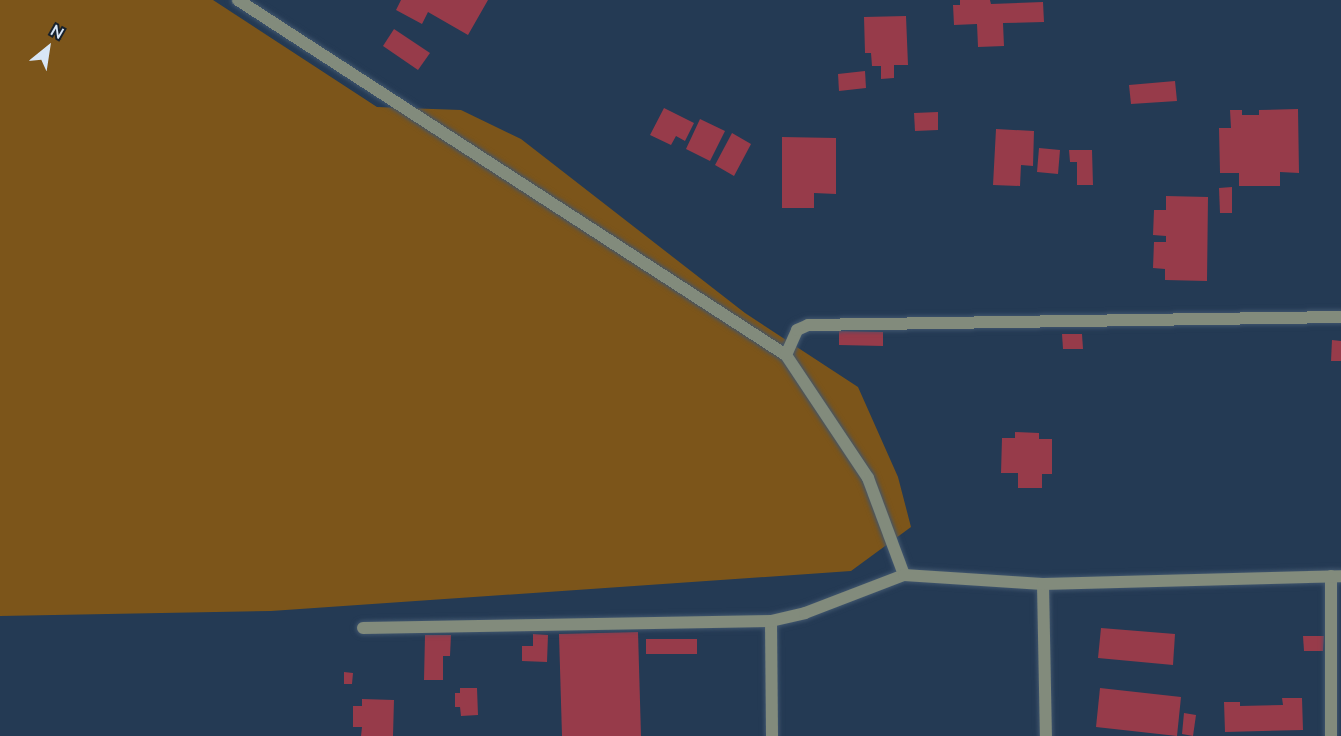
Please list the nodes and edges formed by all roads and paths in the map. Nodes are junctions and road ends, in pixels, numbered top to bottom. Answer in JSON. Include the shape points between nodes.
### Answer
{"nodes":[{"id":1,"x":238,"y":0,"type":"edge"},
{"id":2,"x":1341,"y":317,"type":"edge"},
{"id":3,"x":786,"y":355,"type":"junction"},
{"id":4,"x":904,"y":575,"type":"junction"},
{"id":5,"x":1336,"y":576,"type":"edge"},
{"id":6,"x":1043,"y":584,"type":"junction"},
{"id":7,"x":771,"y":621,"type":"junction"},
{"id":8,"x":363,"y":628,"type":"dead end"},
{"id":9,"x":772,"y":736,"type":"edge"},
{"id":10,"x":1046,"y":736,"type":"edge"},
{"id":11,"x":1331,"y":736,"type":"edge"}],
"edges":[{"from":1,"to":3,"type":"street"},
{"from":2,"to":3,"type":"street","via":[[808,325],[797,330]]},
{"from":3,"to":4,"type":"street","via":[[868,478]]},
{"from":4,"to":6,"type":"street"},
{"from":4,"to":7,"type":"street","via":[[805,613]]},
{"from":5,"to":6,"type":"street"},
{"from":5,"to":11,"type":"street"},
{"from":6,"to":10,"type":"street"},
{"from":7,"to":8,"type":"street"},
{"from":7,"to":9,"type":"street"}]}
